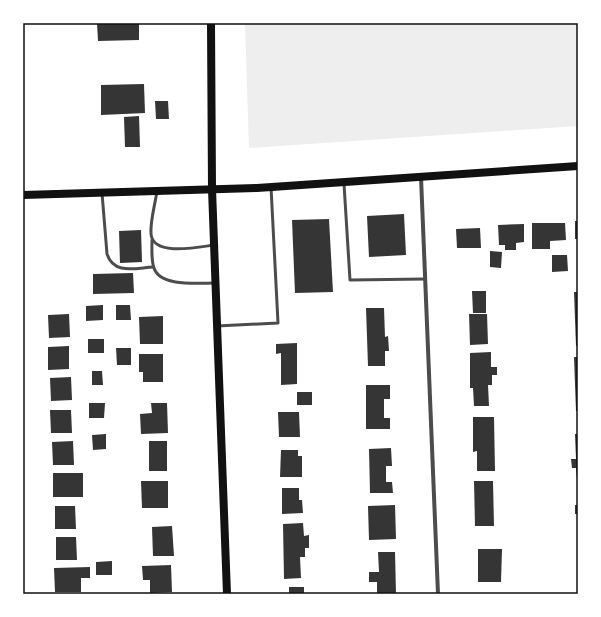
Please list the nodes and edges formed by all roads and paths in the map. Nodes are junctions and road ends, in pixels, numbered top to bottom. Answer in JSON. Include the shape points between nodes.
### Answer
{"nodes":[{"id":1,"x":211,"y":23,"type":"edge"},
{"id":2,"x":578,"y":166,"type":"edge"},
{"id":3,"x":421,"y":177,"type":"junction"},
{"id":4,"x":344,"y":182,"type":"junction"},
{"id":5,"x":271,"y":187,"type":"junction"},
{"id":6,"x":212,"y":189,"type":"junction"},
{"id":7,"x":157,"y":191,"type":"junction"},
{"id":8,"x":102,"y":193,"type":"junction"},
{"id":9,"x":23,"y":195,"type":"edge"},
{"id":10,"x":152,"y":240,"type":"junction"},
{"id":11,"x":214,"y":245,"type":"junction"},
{"id":12,"x":153,"y":268,"type":"junction"},
{"id":13,"x":425,"y":279,"type":"junction"},
{"id":14,"x":216,"y":284,"type":"junction"},
{"id":15,"x":217,"y":326,"type":"junction"},
{"id":16,"x":227,"y":594,"type":"edge"},
{"id":17,"x":438,"y":594,"type":"edge"}],
"edges":[{"from":1,"to":6,"type":"main road"},
{"from":2,"to":3,"type":"main road"},
{"from":3,"to":4,"type":"main road"},
{"from":3,"to":13,"type":"street"},
{"from":4,"to":5,"type":"main road"},
{"from":4,"to":13,"type":"lane","via":[[350,280]]},
{"from":5,"to":6,"type":"main road"},
{"from":5,"to":15,"type":"lane","via":[[278,323]]},
{"from":6,"to":7,"type":"main road"},
{"from":6,"to":11,"type":"main road"},
{"from":7,"to":8,"type":"main road"},
{"from":7,"to":10,"type":"lane","via":[[151,228]]},
{"from":8,"to":9,"type":"main road"},
{"from":8,"to":12,"type":"lane","via":[[110,262],[121,269]]},
{"from":10,"to":11,"type":"lane","via":[[169,249]]},
{"from":10,"to":12,"type":"lane"},
{"from":11,"to":14,"type":"main road"},
{"from":12,"to":14,"type":"lane","via":[[157,275],[170,281]]},
{"from":13,"to":17,"type":"street"},
{"from":14,"to":15,"type":"main road"},
{"from":15,"to":16,"type":"main road"}]}
